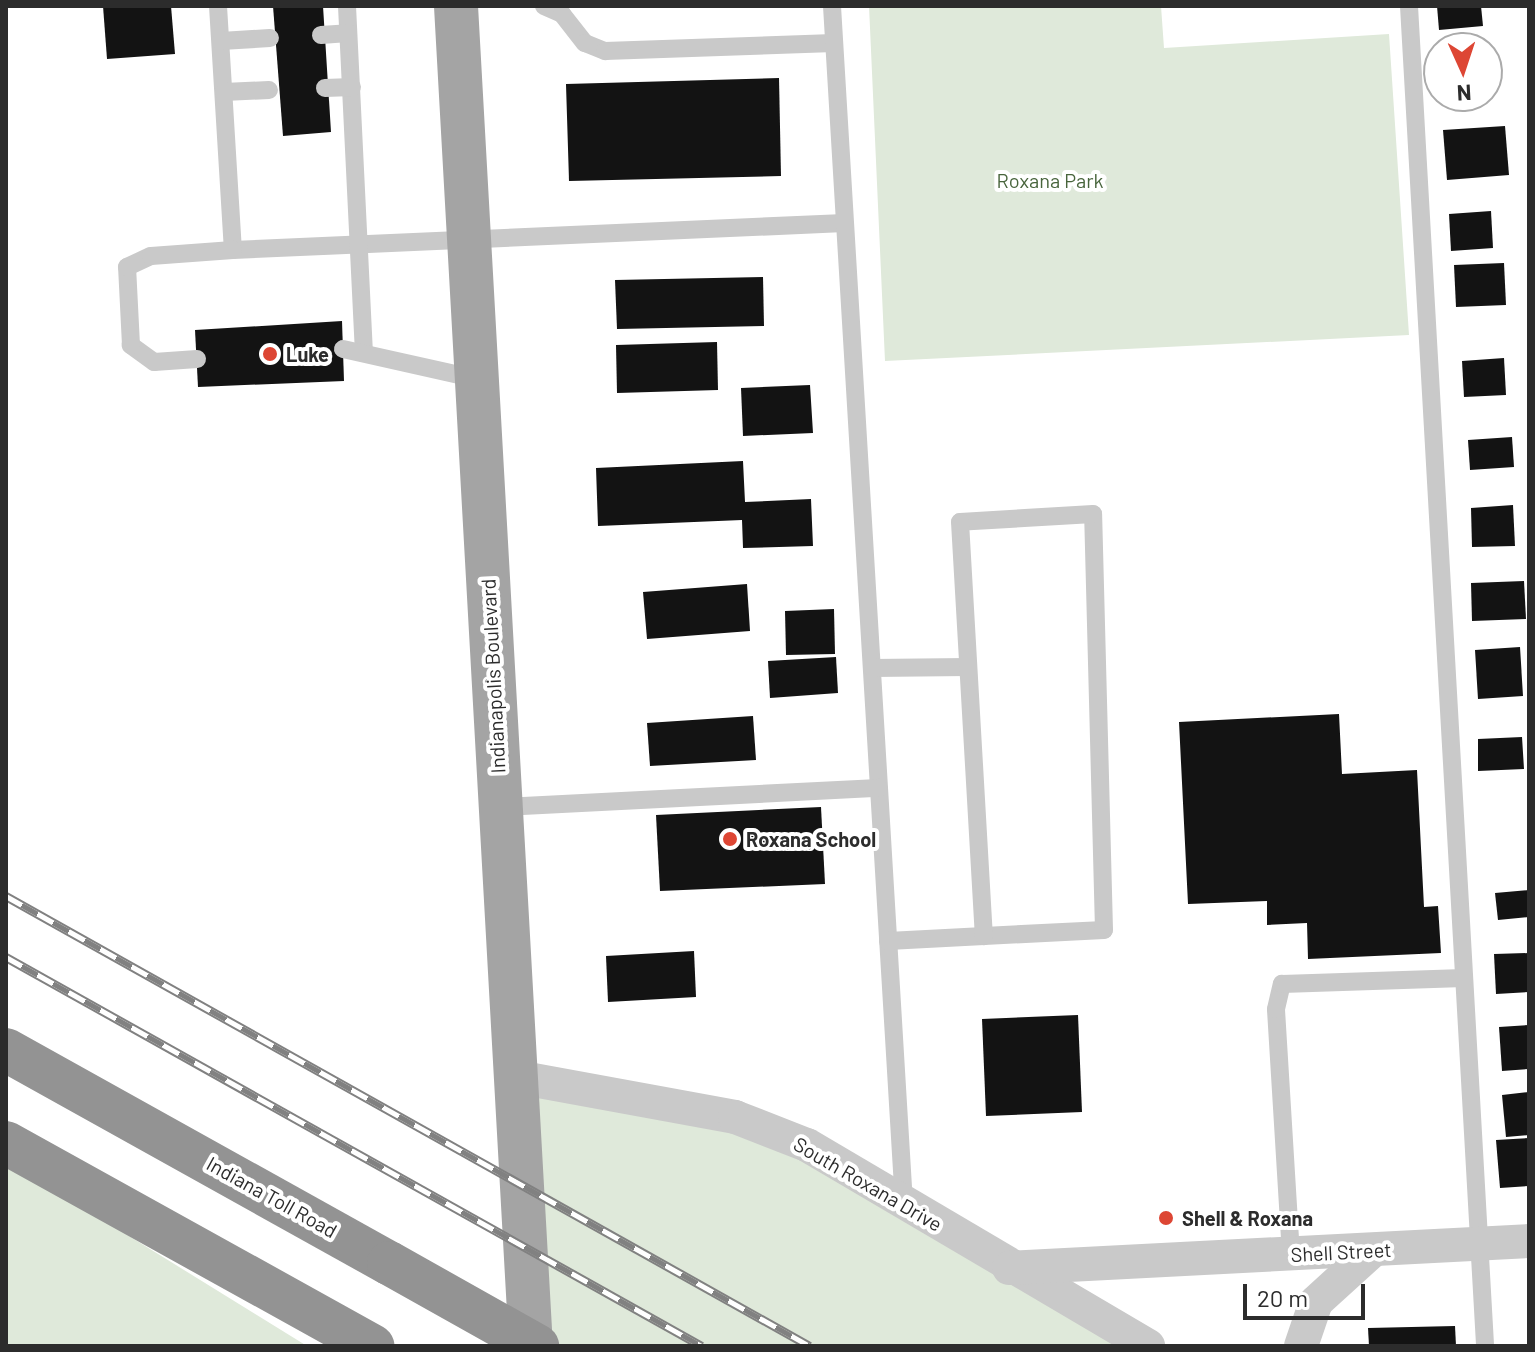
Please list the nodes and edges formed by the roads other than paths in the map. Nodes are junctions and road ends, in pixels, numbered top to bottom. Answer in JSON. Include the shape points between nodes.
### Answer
{"nodes":[{"id":1,"x":218,"y":6,"type":"edge"},
{"id":2,"x":347,"y":6,"type":"edge"},
{"id":3,"x":456,"y":6,"type":"edge"},
{"id":4,"x":544,"y":6,"type":"edge"},
{"id":5,"x":832,"y":6,"type":"edge"},
{"id":6,"x":1409,"y":6,"type":"edge"},
{"id":7,"x":348,"y":33,"type":"junction"},
{"id":8,"x":321,"y":35,"type":"dead end"},
{"id":9,"x":270,"y":38,"type":"dead end"},
{"id":10,"x":221,"y":41,"type":"junction"},
{"id":11,"x":834,"y":43,"type":"junction"},
{"id":12,"x":352,"y":87,"type":"junction"},
{"id":13,"x":325,"y":88,"type":"dead end"},
{"id":14,"x":269,"y":90,"type":"dead end"},
{"id":15,"x":224,"y":92,"type":"junction"},
{"id":16,"x":844,"y":223,"type":"junction"},
{"id":17,"x":469,"y":237,"type":"junction"},
{"id":18,"x":359,"y":243,"type":"junction"},
{"id":19,"x":233,"y":250,"type":"junction"},
{"id":20,"x":343,"y":349,"type":"dead end"},
{"id":21,"x":364,"y":349,"type":"junction"},
{"id":22,"x":197,"y":359,"type":"dead end"},
{"id":23,"x":477,"y":379,"type":"junction"},
{"id":24,"x":968,"y":667,"type":"junction"},
{"id":25,"x":872,"y":668,"type":"junction"},
{"id":26,"x":879,"y":788,"type":"junction"},
{"id":27,"x":501,"y":807,"type":"junction"},
{"id":28,"x":984,"y":936,"type":"junction"},
{"id":29,"x":888,"y":941,"type":"junction"},
{"id":30,"x":1464,"y":978,"type":"junction"},
{"id":31,"x":6,"y":1050,"type":"edge"},
{"id":32,"x":517,"y":1077,"type":"junction"},
{"id":33,"x":6,"y":1143,"type":"edge"},
{"id":34,"x":904,"y":1204,"type":"junction"},
{"id":35,"x":1529,"y":1241,"type":"edge"},
{"id":36,"x":1479,"y":1244,"type":"junction"},
{"id":37,"x":1372,"y":1251,"type":"junction"},
{"id":38,"x":1291,"y":1255,"type":"junction"},
{"id":39,"x":1008,"y":1268,"type":"junction"},
{"id":40,"x":372,"y":1346,"type":"edge"},
{"id":41,"x":534,"y":1346,"type":"edge"},
{"id":42,"x":1148,"y":1346,"type":"edge"},
{"id":43,"x":1301,"y":1346,"type":"edge"},
{"id":44,"x":1485,"y":1346,"type":"edge"}],
"edges":[{"from":1,"to":10,"type":"lane"},
{"from":2,"to":7,"type":"lane"},
{"from":3,"to":17,"type":"main road","name":"Indianapolis Boulevard"},
{"from":4,"to":11,"type":"lane","via":[[562,14],[585,43],[605,51]]},
{"from":5,"to":11,"type":"lane"},
{"from":6,"to":30,"type":"lane"},
{"from":7,"to":8,"type":"lane"},
{"from":7,"to":12,"type":"lane"},
{"from":9,"to":10,"type":"lane"},
{"from":10,"to":15,"type":"lane"},
{"from":11,"to":16,"type":"lane"},
{"from":12,"to":13,"type":"lane"},
{"from":12,"to":18,"type":"lane"},
{"from":14,"to":15,"type":"lane"},
{"from":15,"to":19,"type":"lane"},
{"from":16,"to":17,"type":"lane"},
{"from":16,"to":25,"type":"lane"},
{"from":17,"to":18,"type":"lane"},
{"from":17,"to":23,"type":"main road","name":"Indianapolis Boulevard"},
{"from":18,"to":19,"type":"lane"},
{"from":18,"to":21,"type":"lane"},
{"from":19,"to":22,"type":"lane","via":[[151,256],[127,267],[131,345],[154,362]]},
{"from":20,"to":21,"type":"lane"},
{"from":21,"to":23,"type":"lane","via":[[416,368]]},
{"from":23,"to":27,"type":"main road","name":"Indianapolis Boulevard"},
{"from":24,"to":25,"type":"lane"},
{"from":24,"to":28,"type":"lane"},
{"from":24,"to":28,"type":"lane","via":[[960,522],[1093,514],[1104,930]]},
{"from":25,"to":26,"type":"lane"},
{"from":26,"to":27,"type":"lane"},
{"from":26,"to":29,"type":"lane"},
{"from":27,"to":32,"type":"main road","name":"Indianapolis Boulevard"},
{"from":28,"to":29,"type":"lane"},
{"from":29,"to":34,"type":"lane"},
{"from":30,"to":36,"type":"lane"},
{"from":30,"to":38,"type":"lane","via":[[1282,984],[1276,1009]]},
{"from":31,"to":41,"type":"highway","name":"Indiana Toll Road","bridge":true},
{"from":32,"to":34,"type":"street","name":"South Roxana Drive","via":[[735,1117],[807,1145]]},
{"from":32,"to":41,"type":"main road","name":"Indianapolis Boulevard"},
{"from":33,"to":40,"type":"highway"},
{"from":34,"to":39,"type":"street","name":"South Roxana Drive"},
{"from":35,"to":36,"type":"street","name":"Shell Street"},
{"from":36,"to":37,"type":"street","name":"Shell Street"},
{"from":36,"to":44,"type":"lane"},
{"from":37,"to":38,"type":"street","name":"Shell Street"},
{"from":37,"to":43,"type":"street","via":[[1316,1302]]},
{"from":38,"to":39,"type":"street","name":"Shell Street"},
{"from":39,"to":42,"type":"street","name":"South Roxana Drive"}]}
